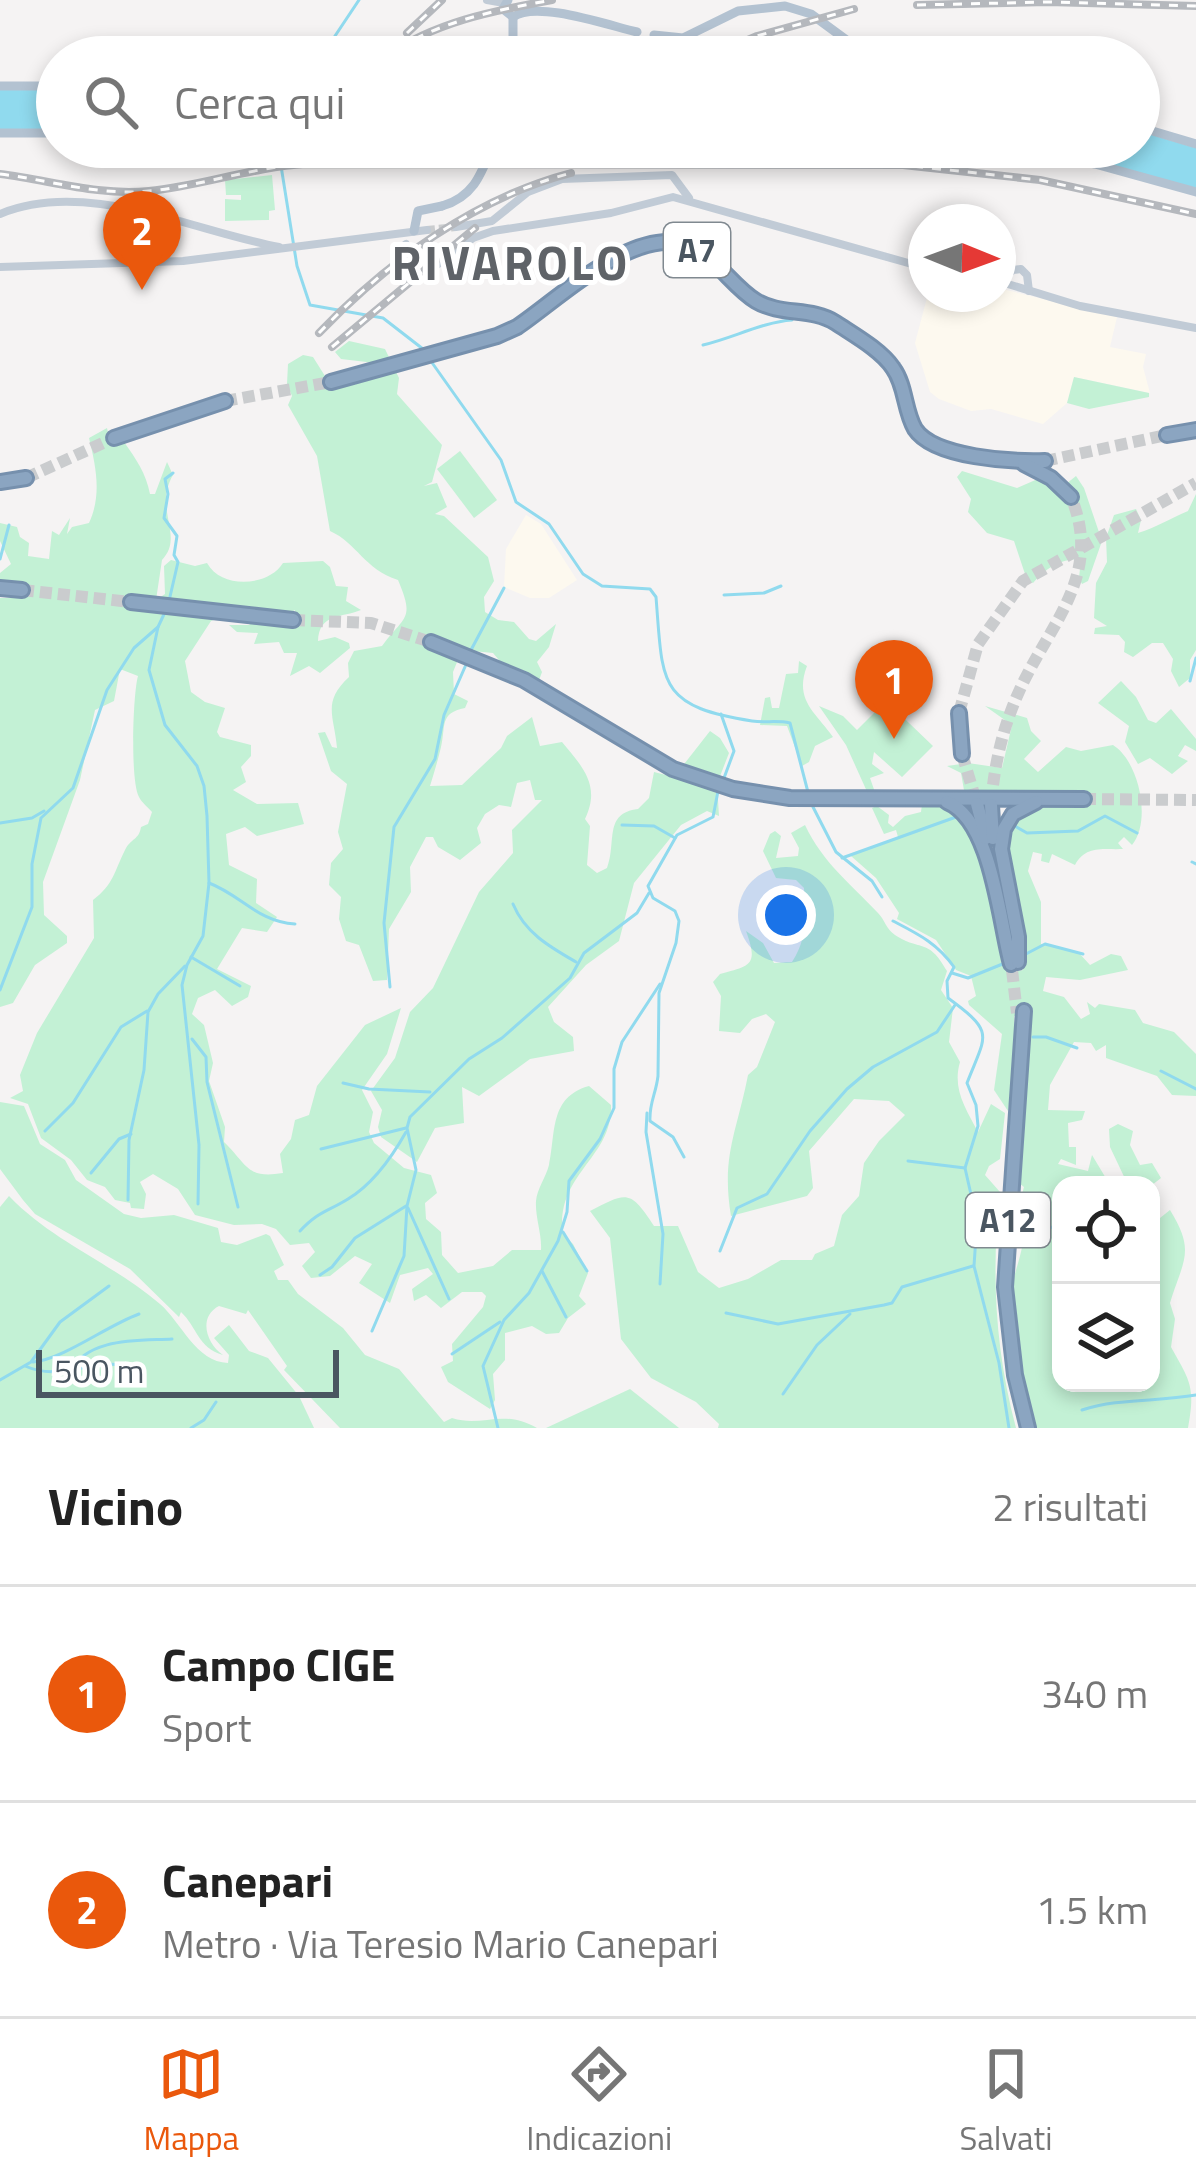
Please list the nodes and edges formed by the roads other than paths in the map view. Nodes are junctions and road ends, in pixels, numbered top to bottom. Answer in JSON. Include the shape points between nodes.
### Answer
{"nodes":[{"id":1,"x":487,"y":0,"type":"edge"},
{"id":2,"x":512,"y":9,"type":"edge"},
{"id":3,"x":637,"y":32,"type":"dead end"},
{"id":4,"x":654,"y":35,"type":"dead end"},
{"id":5,"x":664,"y":36,"type":"edge"},
{"id":6,"x":687,"y":36,"type":"edge"},
{"id":7,"x":841,"y":36,"type":"edge"},
{"id":8,"x":0,"y":86,"type":"edge"},
{"id":9,"x":36,"y":86,"type":"edge"},
{"id":10,"x":0,"y":133,"type":"edge"},
{"id":11,"x":36,"y":134,"type":"edge"},
{"id":12,"x":1160,"y":134,"type":"edge"},
{"id":13,"x":1196,"y":144,"type":"edge"},
{"id":14,"x":482,"y":168,"type":"edge"},
{"id":15,"x":1108,"y":168,"type":"edge"},
{"id":16,"x":1196,"y":192,"type":"edge"},
{"id":17,"x":694,"y":203,"type":"junction"},
{"id":18,"x":0,"y":214,"type":"edge"},
{"id":19,"x":477,"y":224,"type":"junction"},
{"id":20,"x":492,"y":226,"type":"junction"},
{"id":21,"x":456,"y":227,"type":"tunnel mouth"},
{"id":22,"x":427,"y":230,"type":"tunnel mouth"},
{"id":23,"x":405,"y":236,"type":"junction"},
{"id":24,"x":479,"y":236,"type":"junction"},
{"id":25,"x":291,"y":247,"type":"junction"},
{"id":26,"x":908,"y":263,"type":"edge"},
{"id":27,"x":0,"y":267,"type":"edge"},
{"id":28,"x":1016,"y":270,"type":"edge"},
{"id":29,"x":1016,"y":285,"type":"edge"},
{"id":30,"x":1026,"y":288,"type":"junction"},
{"id":31,"x":1196,"y":328,"type":"edge"},
{"id":32,"x":331,"y":382,"type":"tunnel mouth"},
{"id":33,"x":225,"y":400,"type":"tunnel mouth"},
{"id":34,"x":1196,"y":430,"type":"edge"},
{"id":35,"x":1166,"y":435,"type":"tunnel mouth"},
{"id":36,"x":114,"y":439,"type":"tunnel mouth"},
{"id":37,"x":999,"y":457,"type":"junction"},
{"id":38,"x":1046,"y":461,"type":"tunnel mouth"},
{"id":39,"x":26,"y":478,"type":"tunnel mouth"},
{"id":40,"x":0,"y":482,"type":"edge"},
{"id":41,"x":1071,"y":497,"type":"dead end"},
{"id":42,"x":0,"y":588,"type":"edge"},
{"id":43,"x":22,"y":590,"type":"tunnel mouth"},
{"id":44,"x":131,"y":602,"type":"tunnel mouth"},
{"id":45,"x":292,"y":620,"type":"tunnel mouth"},
{"id":46,"x":431,"y":642,"type":"tunnel mouth"},
{"id":47,"x":959,"y":713,"type":"tunnel mouth"},
{"id":48,"x":962,"y":754,"type":"tunnel mouth"},
{"id":49,"x":1058,"y":799,"type":"junction"},
{"id":50,"x":1084,"y":799,"type":"tunnel mouth"},
{"id":51,"x":940,"y":800,"type":"junction"},
{"id":52,"x":984,"y":804,"type":"tunnel mouth"},
{"id":53,"x":1015,"y":966,"type":"junction"},
{"id":54,"x":1020,"y":1012,"type":"tunnel mouth"},
{"id":55,"x":1025,"y":1428,"type":"edge"}],
"edges":[{"from":1,"to":2,"type":"main road"},
{"from":2,"to":3,"type":"main road"},
{"from":4,"to":5,"type":"main road"},
{"from":6,"to":7,"type":"main road","via":[[738,11],[784,6]]},
{"from":8,"to":9,"type":"main road"},
{"from":10,"to":11,"type":"main road"},
{"from":12,"to":13,"type":"main road"},
{"from":14,"to":23,"type":"main road","bridge":true,"via":[[462,198],[418,211]]},
{"from":15,"to":16,"type":"main road"},
{"from":17,"to":20,"type":"main road","via":[[673,197],[611,214]]},
{"from":17,"to":20,"type":"main road","via":[[674,175],[562,179],[528,192]]},
{"from":17,"to":26,"type":"main road"},
{"from":18,"to":25,"type":"main road","via":[[34,202],[115,208]]},
{"from":19,"to":20,"type":"main road"},
{"from":19,"to":21,"type":"main road"},
{"from":19,"to":24,"type":"main road"},
{"from":20,"to":24,"type":"main road"},
{"from":22,"to":23,"type":"main road"},
{"from":23,"to":24,"type":"main road","via":[[419,274]]},
{"from":23,"to":25,"type":"main road"},
{"from":25,"to":27,"type":"main road","via":[[184,261]]},
{"from":28,"to":30,"type":"main road","via":[[1027,275]]},
{"from":29,"to":30,"type":"main road"},
{"from":30,"to":31,"type":"main road"},
{"from":32,"to":37,"type":"highway","number":"A7","via":[[497,336],[636,246],[679,242],[753,299],[835,322],[886,360],[930,444]]},
{"from":33,"to":36,"type":"highway"},
{"from":34,"to":35,"type":"highway"},
{"from":37,"to":38,"type":"highway","number":"A7"},
{"from":37,"to":41,"type":"highway","number":"A7","via":[[1037,469]]},
{"from":39,"to":40,"type":"highway"},
{"from":42,"to":43,"type":"highway"},
{"from":44,"to":45,"type":"highway"},
{"from":46,"to":51,"type":"highway","via":[[524,680],[694,777],[790,798]]},
{"from":47,"to":48,"type":"highway"},
{"from":49,"to":50,"type":"highway"},
{"from":49,"to":51,"type":"highway"},
{"from":49,"to":53,"type":"highway","via":[[1027,805],[1004,830]]},
{"from":51,"to":53,"type":"highway","via":[[962,810],[980,839]]},
{"from":52,"to":53,"type":"highway"},
{"from":54,"to":55,"type":"highway","number":"A12","via":[[999,1282],[1006,1362]]}]}
